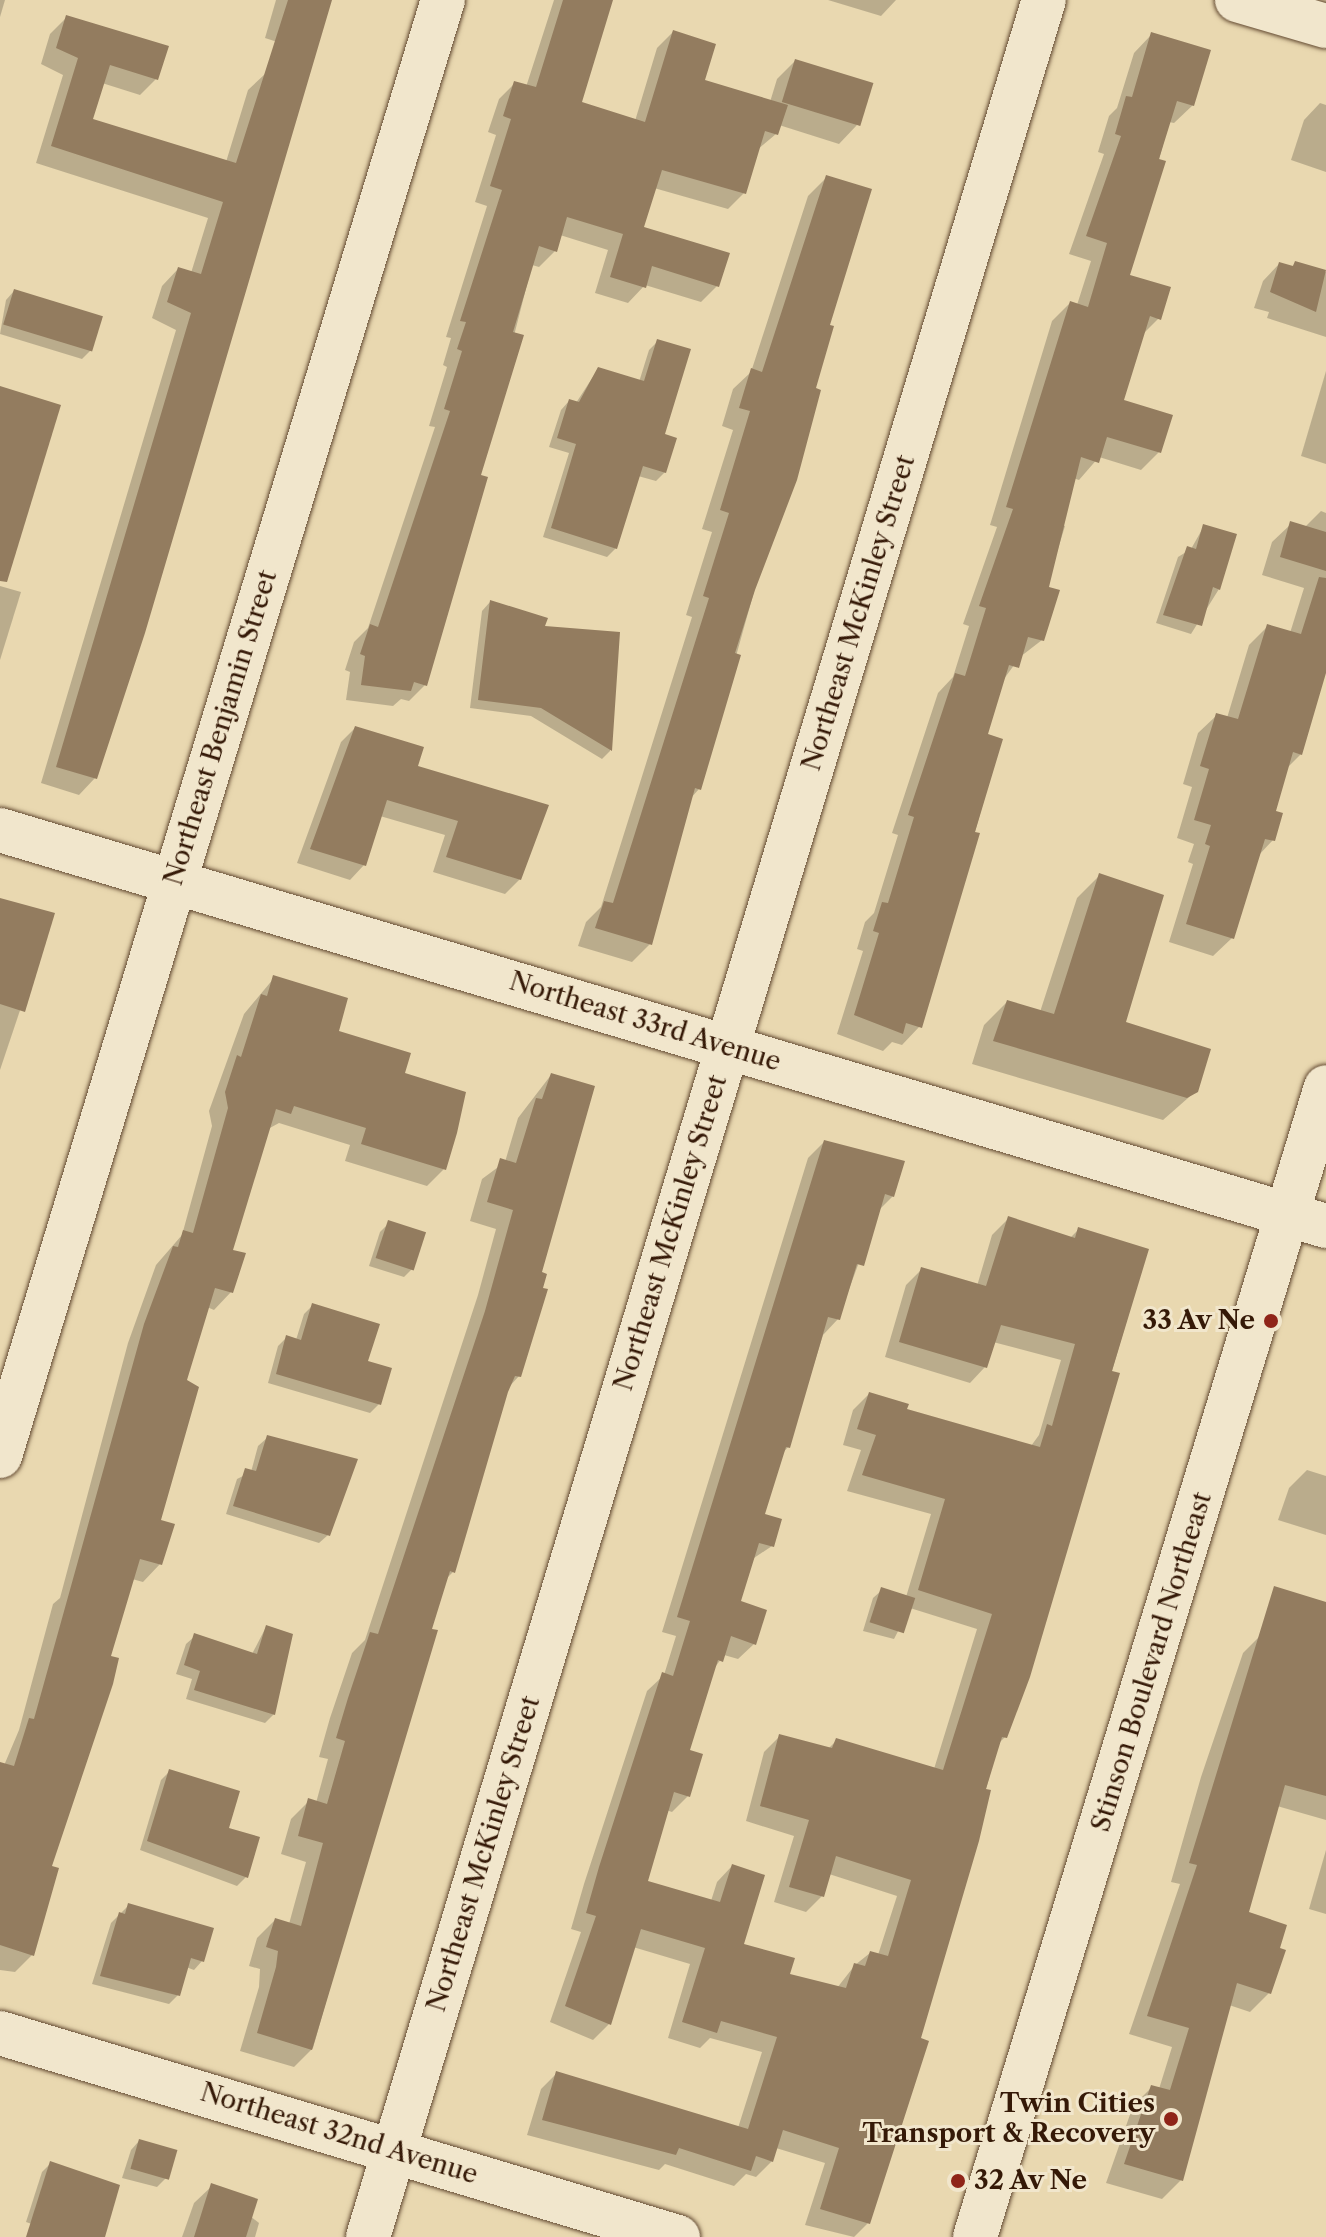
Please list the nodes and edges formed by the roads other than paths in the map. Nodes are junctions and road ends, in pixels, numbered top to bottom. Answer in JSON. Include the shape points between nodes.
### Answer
{"nodes":[{"id":1,"x":443,"y":0,"type":"edge"},
{"id":2,"x":1044,"y":0,"type":"edge"},
{"id":3,"x":1237,"y":0,"type":"edge"},
{"id":4,"x":1326,"y":26,"type":"edge"},
{"id":5,"x":0,"y":830,"type":"edge"},
{"id":6,"x":174,"y":882,"type":"junction"},
{"id":7,"x":728,"y":1047,"type":"junction"},
{"id":8,"x":1326,"y":1087,"type":"edge"},
{"id":9,"x":1308,"y":1220,"type":"edge"},
{"id":10,"x":0,"y":1456,"type":"edge"},
{"id":11,"x":0,"y":2033,"type":"edge"},
{"id":12,"x":394,"y":2150,"type":"junction"},
{"id":13,"x":368,"y":2237,"type":"edge"},
{"id":14,"x":678,"y":2237,"type":"edge"},
{"id":15,"x":975,"y":2237,"type":"edge"}],
"edges":[{"from":1,"to":6,"type":"street","name":"Northeast Benjamin Street"},
{"from":2,"to":7,"type":"street","name":"Northeast McKinley Street"},
{"from":3,"to":4,"type":"street"},
{"from":5,"to":6,"type":"street","name":"Northeast 33rd Avenue"},
{"from":6,"to":7,"type":"street","name":"Northeast 33rd Avenue"},
{"from":6,"to":10,"type":"street","name":"Northeast Benjamin Street"},
{"from":7,"to":9,"type":"street","name":"Northeast 33rd Avenue"},
{"from":7,"to":12,"type":"street","name":"Northeast McKinley Street"},
{"from":8,"to":9,"type":"street","name":"Stinson Boulevard Northeast"},
{"from":9,"to":15,"type":"street","name":"Stinson Boulevard Northeast"},
{"from":11,"to":12,"type":"street","name":"Northeast 32nd Avenue"},
{"from":12,"to":13,"type":"street","name":"Northeast McKinley Street"},
{"from":12,"to":14,"type":"street","name":"Northeast 32nd Avenue"}]}
